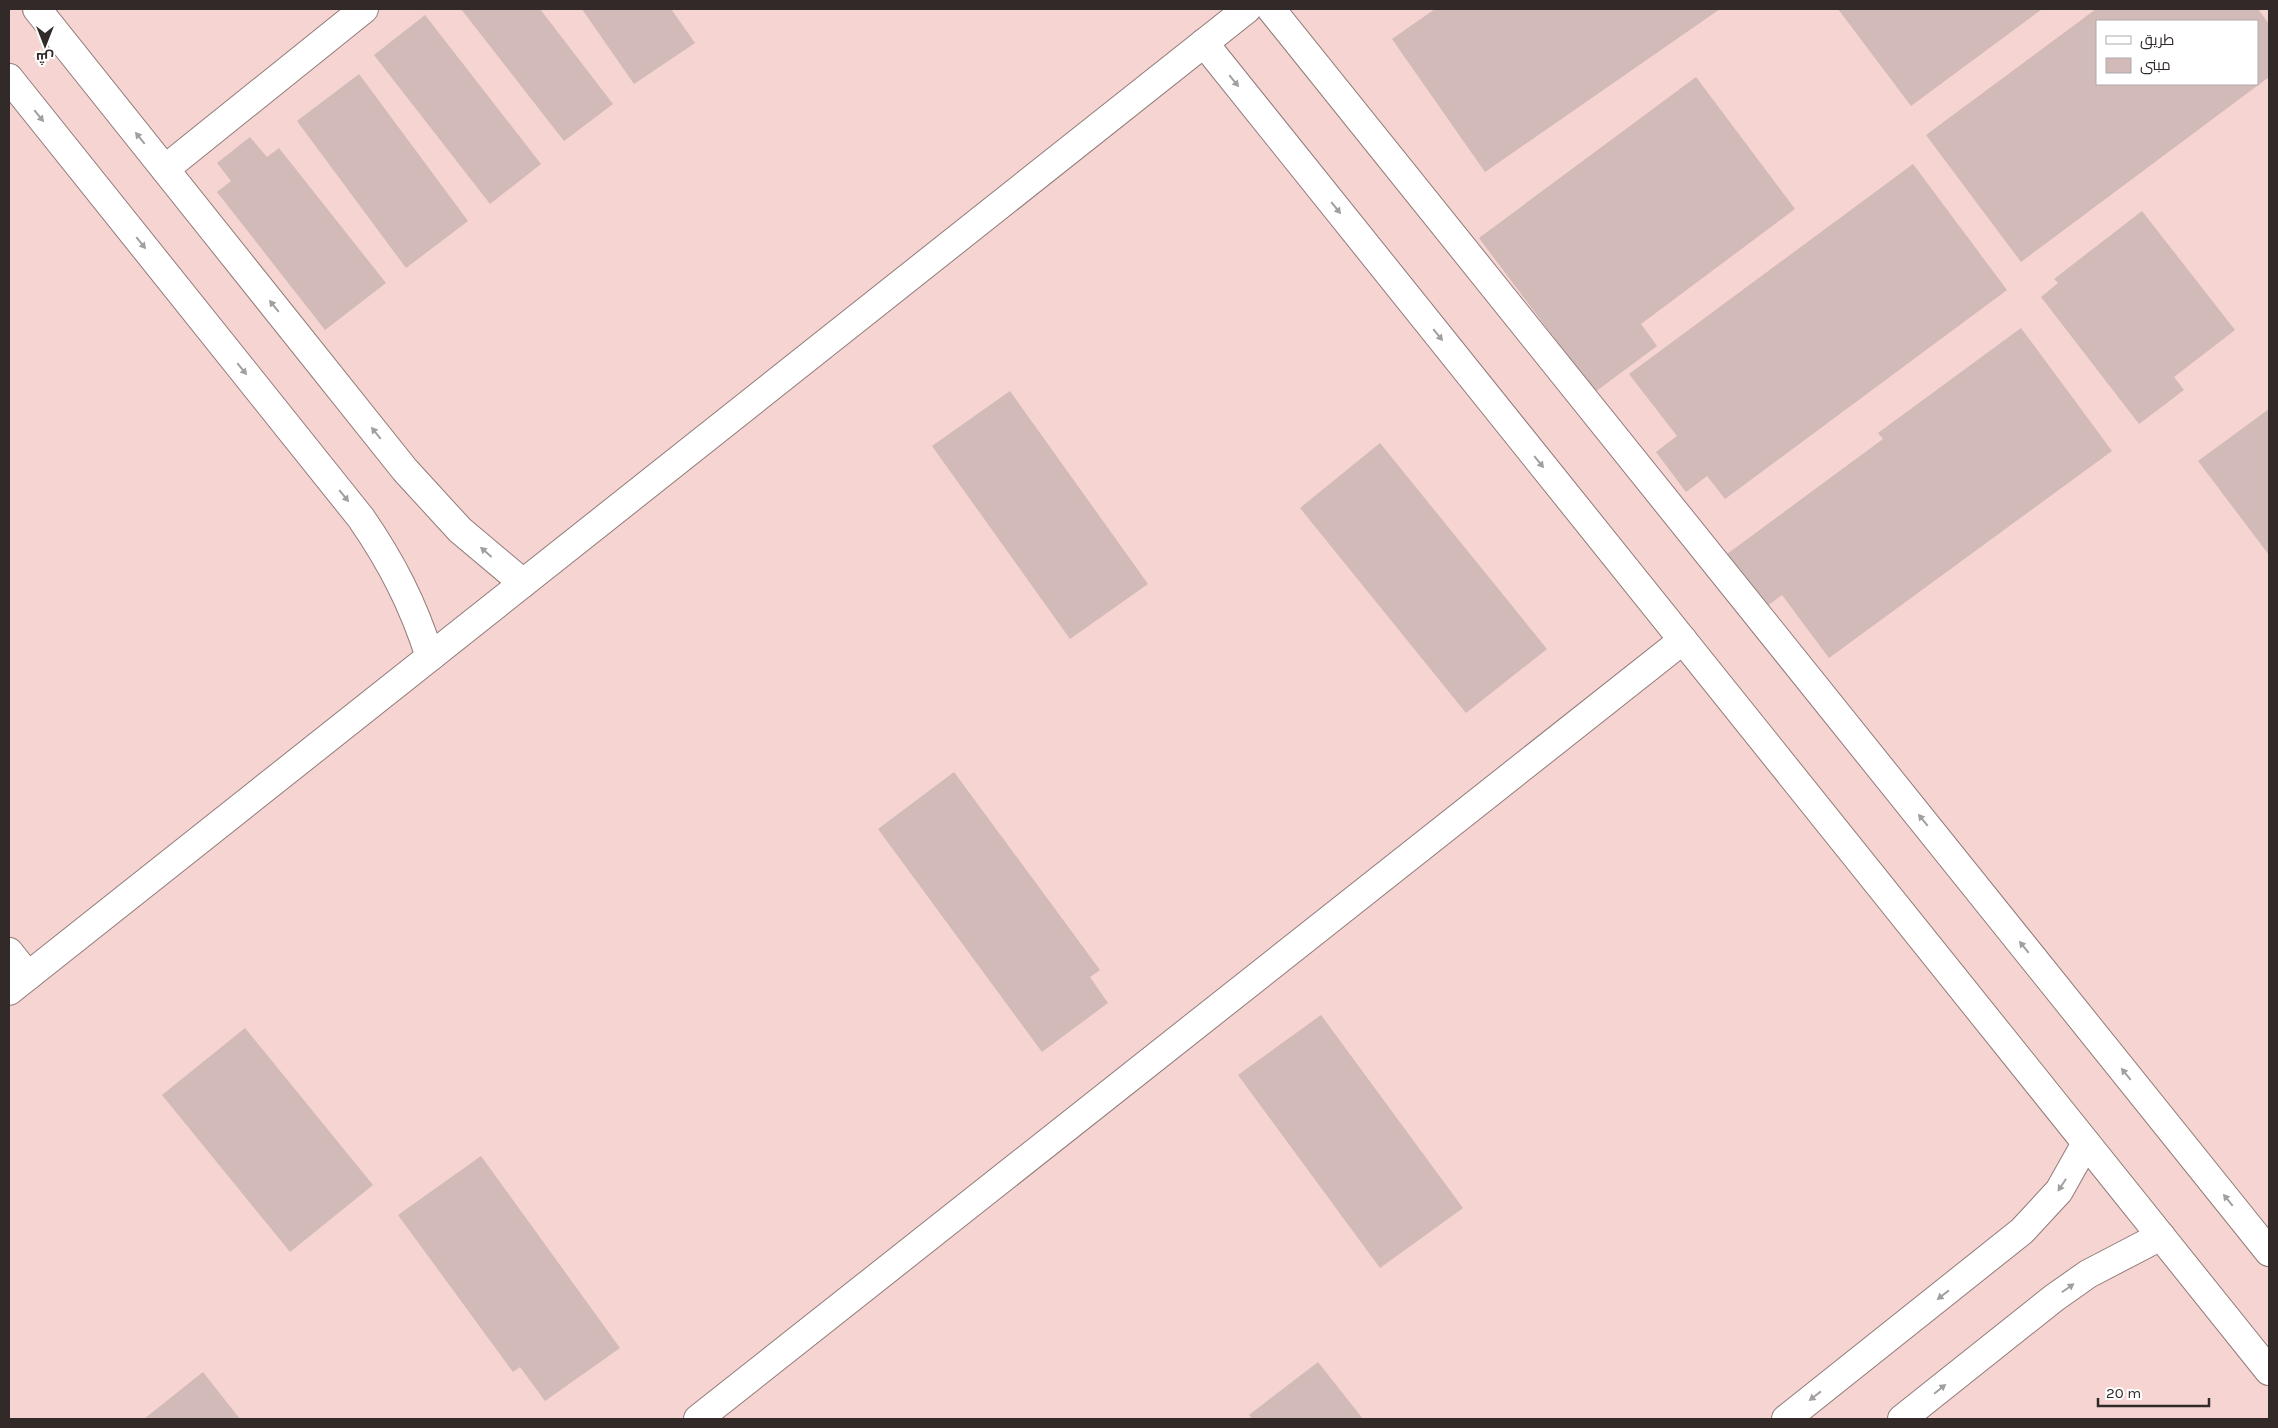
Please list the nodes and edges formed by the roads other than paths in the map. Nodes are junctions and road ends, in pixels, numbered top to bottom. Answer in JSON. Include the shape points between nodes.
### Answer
{"nodes":[{"id":1,"x":37,"y":9,"type":"edge"},
{"id":2,"x":364,"y":9,"type":"edge"},
{"id":3,"x":1247,"y":9,"type":"edge"},
{"id":4,"x":1271,"y":9,"type":"edge"},
{"id":5,"x":1204,"y":43,"type":"junction"},
{"id":6,"x":9,"y":78,"type":"edge"},
{"id":7,"x":165,"y":169,"type":"junction"},
{"id":8,"x":523,"y":583,"type":"junction"},
{"id":9,"x":1683,"y":640,"type":"junction"},
{"id":10,"x":430,"y":657,"type":"junction"},
{"id":11,"x":9,"y":952,"type":"edge"},
{"id":12,"x":18,"y":984,"type":"edge"},
{"id":13,"x":2086,"y":1143,"type":"junction"},
{"id":14,"x":2260,"y":1223,"type":"edge"},
{"id":15,"x":2161,"y":1236,"type":"junction"},
{"id":16,"x":2269,"y":1252,"type":"edge"},
{"id":17,"x":2269,"y":1371,"type":"edge"},
{"id":18,"x":698,"y":1419,"type":"edge"},
{"id":19,"x":1786,"y":1419,"type":"edge"},
{"id":20,"x":1902,"y":1419,"type":"edge"}],
"edges":[{"from":7,"to":1,"type":"lane","one_way":true},
{"from":2,"to":7,"type":"lane"},
{"from":3,"to":5,"type":"lane"},
{"from":14,"to":4,"type":"lane","one_way":true},
{"from":5,"to":8,"type":"lane"},
{"from":5,"to":9,"type":"lane","one_way":true},
{"from":6,"to":10,"type":"lane","one_way":true,"via":[[361,518],[402,584]]},
{"from":8,"to":7,"type":"lane","one_way":true,"via":[[460,530],[405,470]]},
{"from":8,"to":10,"type":"lane"},
{"from":9,"to":13,"type":"lane"},
{"from":9,"to":18,"type":"lane"},
{"from":10,"to":12,"type":"lane"},
{"from":11,"to":12,"type":"lane"},
{"from":13,"to":15,"type":"lane"},
{"from":13,"to":19,"type":"lane","one_way":true,"via":[[2059,1191],[2022,1231]]},
{"from":14,"to":16,"type":"lane"},
{"from":15,"to":17,"type":"lane"},
{"from":20,"to":15,"type":"lane","one_way":true,"via":[[2054,1298],[2088,1274]]}]}
